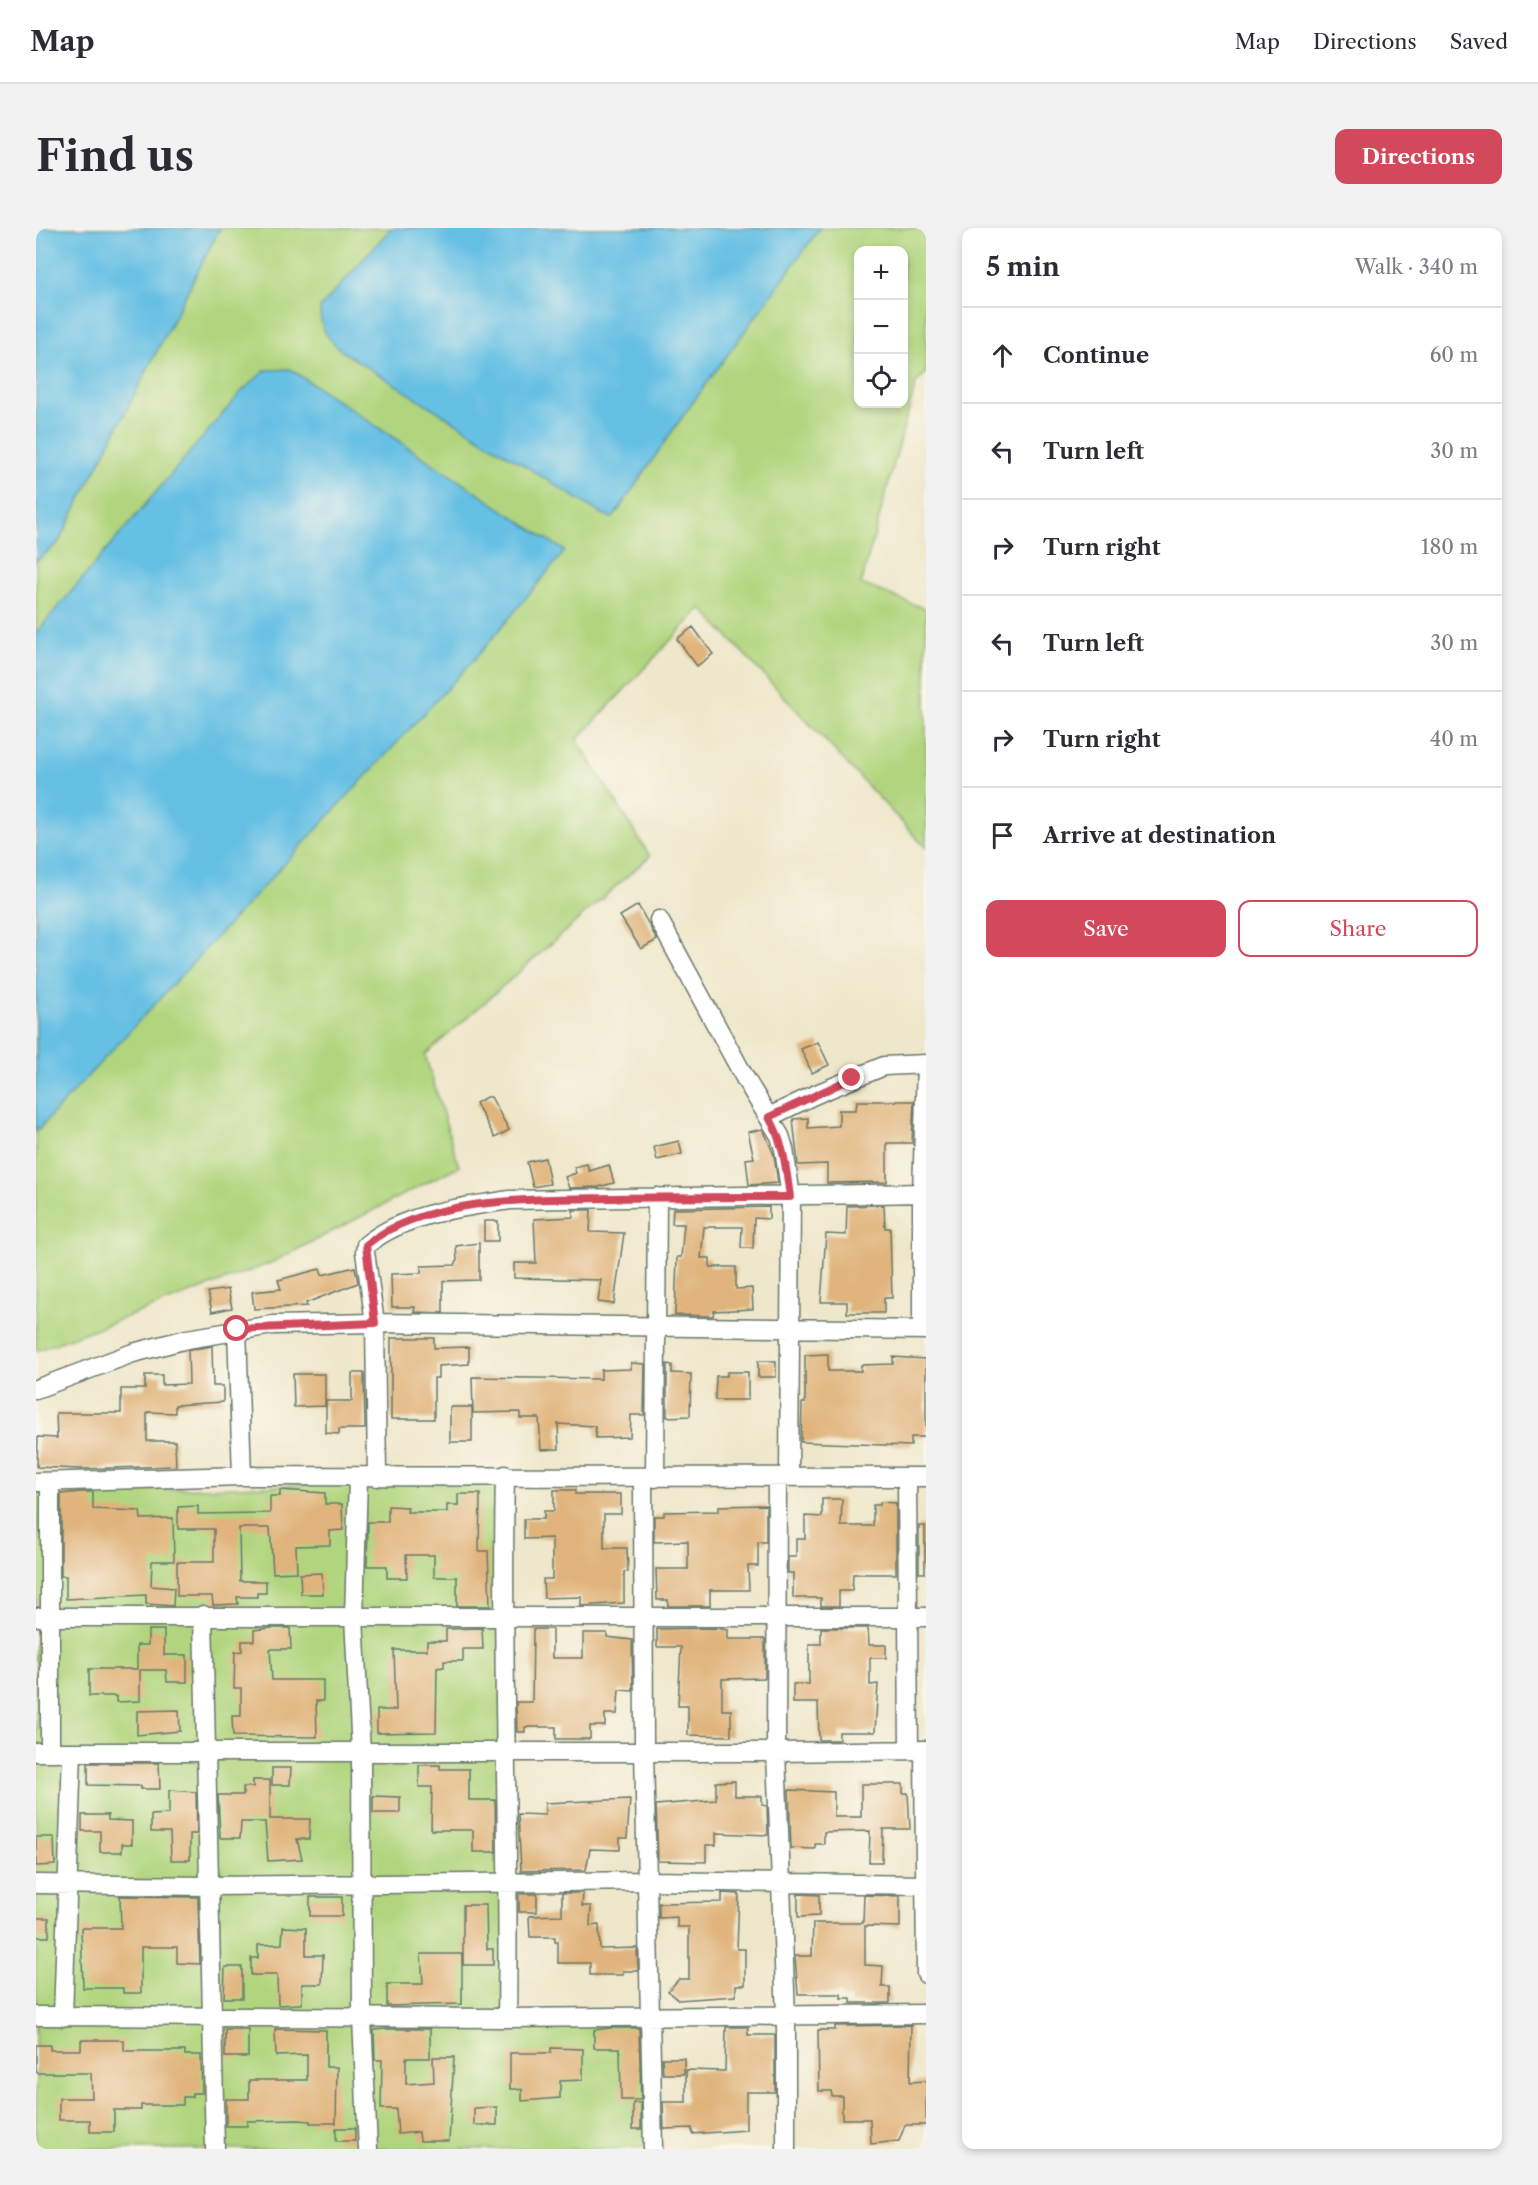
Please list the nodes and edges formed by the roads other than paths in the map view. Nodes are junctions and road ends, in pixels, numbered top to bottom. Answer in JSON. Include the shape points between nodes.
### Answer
{"nodes":[{"id":1,"x":659,"y":920,"type":"dead end"},
{"id":2,"x":926,"y":1064,"type":"edge"},
{"id":3,"x":769,"y":1117,"type":"junction"},
{"id":4,"x":924,"y":1193,"type":"edge"},
{"id":5,"x":657,"y":1197,"type":"junction"},
{"id":6,"x":790,"y":1197,"type":"junction"},
{"id":7,"x":375,"y":1323,"type":"junction"},
{"id":8,"x":657,"y":1326,"type":"junction"},
{"id":9,"x":792,"y":1327,"type":"junction"},
{"id":10,"x":237,"y":1329,"type":"junction"},
{"id":11,"x":924,"y":1330,"type":"edge"},
{"id":12,"x":36,"y":1389,"type":"edge"},
{"id":13,"x":505,"y":1475,"type":"junction"},
{"id":14,"x":242,"y":1476,"type":"junction"},
{"id":15,"x":368,"y":1477,"type":"junction"},
{"id":16,"x":783,"y":1477,"type":"junction"},
{"id":17,"x":926,"y":1477,"type":"edge"},
{"id":18,"x":649,"y":1478,"type":"junction"},
{"id":19,"x":907,"y":1478,"type":"junction"},
{"id":20,"x":43,"y":1482,"type":"edge"},
{"id":21,"x":203,"y":1615,"type":"junction"},
{"id":22,"x":502,"y":1616,"type":"junction"},
{"id":23,"x":777,"y":1616,"type":"junction"},
{"id":24,"x":43,"y":1617,"type":"edge"},
{"id":25,"x":644,"y":1617,"type":"junction"},
{"id":26,"x":917,"y":1617,"type":"edge"},
{"id":27,"x":354,"y":1618,"type":"junction"},
{"id":28,"x":644,"y":1750,"type":"junction"},
{"id":29,"x":919,"y":1750,"type":"edge"},
{"id":30,"x":43,"y":1752,"type":"edge"},
{"id":31,"x":72,"y":1752,"type":"junction"},
{"id":32,"x":207,"y":1752,"type":"junction"},
{"id":33,"x":361,"y":1752,"type":"junction"},
{"id":34,"x":504,"y":1752,"type":"junction"},
{"id":35,"x":776,"y":1752,"type":"junction"},
{"id":36,"x":649,"y":1881,"type":"junction"},
{"id":37,"x":362,"y":1882,"type":"junction"},
{"id":38,"x":509,"y":1883,"type":"junction"},
{"id":39,"x":36,"y":1884,"type":"edge"},
{"id":40,"x":69,"y":1885,"type":"junction"},
{"id":41,"x":781,"y":1885,"type":"junction"},
{"id":42,"x":926,"y":1885,"type":"edge"},
{"id":43,"x":208,"y":1886,"type":"junction"},
{"id":44,"x":926,"y":1974,"type":"edge"},
{"id":45,"x":926,"y":2014,"type":"edge"},
{"id":46,"x":36,"y":2016,"type":"edge"},
{"id":47,"x":63,"y":2017,"type":"junction"},
{"id":48,"x":651,"y":2017,"type":"junction"},
{"id":49,"x":786,"y":2017,"type":"junction"},
{"id":50,"x":210,"y":2018,"type":"junction"},
{"id":51,"x":362,"y":2018,"type":"junction"},
{"id":52,"x":507,"y":2018,"type":"junction"},
{"id":53,"x":215,"y":2149,"type":"edge"},
{"id":54,"x":368,"y":2149,"type":"edge"},
{"id":55,"x":653,"y":2149,"type":"edge"},
{"id":56,"x":786,"y":2149,"type":"edge"}],
"edges":[{"from":1,"to":3,"type":"street"},
{"from":2,"to":3,"type":"street","via":[[884,1066]]},
{"from":2,"to":4,"type":"street"},
{"from":3,"to":6,"type":"street","via":[[784,1149]]},
{"from":4,"to":6,"type":"street"},
{"from":4,"to":11,"type":"street"},
{"from":5,"to":6,"type":"street"},
{"from":5,"to":7,"type":"street","via":[[510,1200],[455,1208],[384,1230],[366,1245],[365,1252]]},
{"from":5,"to":8,"type":"street"},
{"from":6,"to":9,"type":"street"},
{"from":7,"to":8,"type":"street"},
{"from":7,"to":10,"type":"street"},
{"from":7,"to":15,"type":"street"},
{"from":8,"to":9,"type":"street"},
{"from":8,"to":18,"type":"street"},
{"from":9,"to":11,"type":"street"},
{"from":9,"to":16,"type":"street"},
{"from":10,"to":12,"type":"street","via":[[133,1353]]},
{"from":10,"to":14,"type":"street"},
{"from":13,"to":15,"type":"street"},
{"from":13,"to":18,"type":"street"},
{"from":13,"to":22,"type":"street"},
{"from":14,"to":15,"type":"street"},
{"from":14,"to":20,"type":"street"},
{"from":15,"to":27,"type":"street"},
{"from":16,"to":18,"type":"street"},
{"from":16,"to":19,"type":"street"},
{"from":16,"to":23,"type":"street"},
{"from":17,"to":19,"type":"street"},
{"from":18,"to":25,"type":"street"},
{"from":19,"to":26,"type":"street"},
{"from":20,"to":24,"type":"street"},
{"from":21,"to":24,"type":"street"},
{"from":21,"to":27,"type":"street"},
{"from":21,"to":32,"type":"street"},
{"from":22,"to":25,"type":"street"},
{"from":22,"to":27,"type":"street"},
{"from":22,"to":34,"type":"street"},
{"from":23,"to":25,"type":"street"},
{"from":23,"to":26,"type":"street"},
{"from":23,"to":35,"type":"street"},
{"from":24,"to":30,"type":"street"},
{"from":25,"to":28,"type":"street"},
{"from":26,"to":29,"type":"street"},
{"from":27,"to":33,"type":"street"},
{"from":28,"to":34,"type":"street"},
{"from":28,"to":35,"type":"street"},
{"from":28,"to":36,"type":"street"},
{"from":29,"to":35,"type":"street"},
{"from":29,"to":42,"type":"street"},
{"from":30,"to":31,"type":"street"},
{"from":31,"to":32,"type":"street"},
{"from":31,"to":40,"type":"street"},
{"from":32,"to":33,"type":"street"},
{"from":32,"to":43,"type":"street"},
{"from":33,"to":34,"type":"street"},
{"from":33,"to":37,"type":"street"},
{"from":34,"to":38,"type":"street"},
{"from":35,"to":41,"type":"street"},
{"from":36,"to":38,"type":"street"},
{"from":36,"to":41,"type":"street"},
{"from":36,"to":48,"type":"street"},
{"from":37,"to":38,"type":"street"},
{"from":37,"to":43,"type":"street"},
{"from":37,"to":51,"type":"street"},
{"from":38,"to":52,"type":"street"},
{"from":39,"to":40,"type":"street"},
{"from":40,"to":43,"type":"street"},
{"from":40,"to":47,"type":"street"},
{"from":41,"to":42,"type":"street"},
{"from":41,"to":49,"type":"street"},
{"from":42,"to":44,"type":"street"},
{"from":43,"to":50,"type":"street"},
{"from":45,"to":49,"type":"street"},
{"from":46,"to":47,"type":"street"},
{"from":47,"to":50,"type":"street"},
{"from":48,"to":49,"type":"street"},
{"from":48,"to":52,"type":"street"},
{"from":48,"to":55,"type":"street"},
{"from":49,"to":56,"type":"street"},
{"from":50,"to":51,"type":"street"},
{"from":50,"to":53,"type":"street"},
{"from":51,"to":52,"type":"street"},
{"from":51,"to":54,"type":"street"}]}
